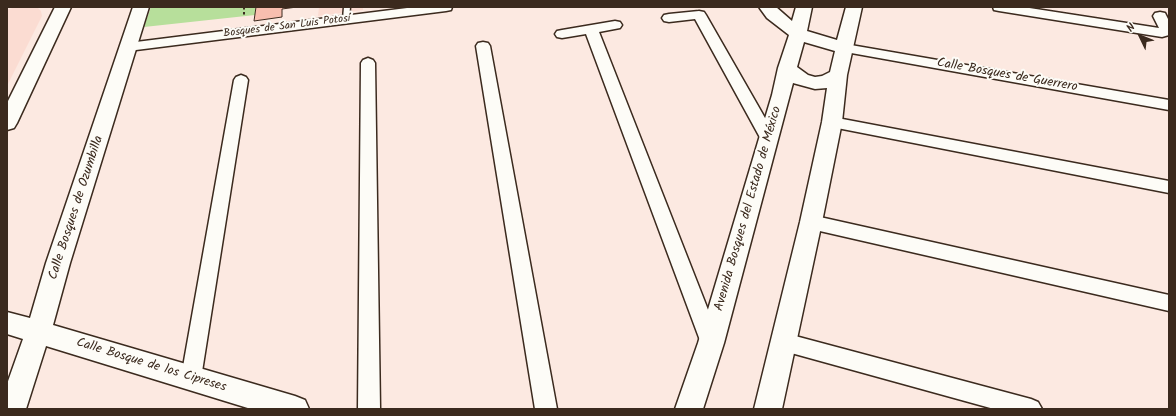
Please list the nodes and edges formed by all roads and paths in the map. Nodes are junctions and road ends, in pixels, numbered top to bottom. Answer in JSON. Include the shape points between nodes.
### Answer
{"nodes":[{"id":1,"x":63,"y":7,"type":"edge"},
{"id":2,"x":141,"y":7,"type":"edge"},
{"id":3,"x":446,"y":7,"type":"edge"},
{"id":4,"x":767,"y":7,"type":"edge"},
{"id":5,"x":804,"y":7,"type":"edge"},
{"id":6,"x":854,"y":7,"type":"edge"},
{"id":7,"x":999,"y":7,"type":"edge"},
{"id":8,"x":346,"y":13,"type":"edge"},
{"id":9,"x":1160,"y":16,"type":"dead end"},
{"id":10,"x":669,"y":18,"type":"dead end"},
{"id":11,"x":615,"y":24,"type":"dead end"},
{"id":12,"x":591,"y":29,"type":"junction"},
{"id":13,"x":562,"y":34,"type":"dead end"},
{"id":14,"x":798,"y":34,"type":"junction"},
{"id":15,"x":128,"y":46,"type":"junction"},
{"id":16,"x":483,"y":46,"type":"dead end"},
{"id":17,"x":845,"y":48,"type":"junction"},
{"id":18,"x":368,"y":63,"type":"dead end"},
{"id":19,"x":787,"y":68,"type":"junction"},
{"id":20,"x":838,"y":75,"type":"junction"},
{"id":21,"x":241,"y":80,"type":"dead end"},
{"id":22,"x":781,"y":95,"type":"junction"},
{"id":23,"x":1169,"y":105,"type":"edge"},
{"id":24,"x":832,"y":116,"type":"junction"},
{"id":25,"x":7,"y":123,"type":"edge"},
{"id":26,"x":769,"y":139,"type":"junction"},
{"id":27,"x":1169,"y":187,"type":"edge"},
{"id":28,"x":811,"y":222,"type":"junction"},
{"id":29,"x":1169,"y":303,"type":"edge"},
{"id":30,"x":7,"y":323,"type":"edge"},
{"id":31,"x":38,"y":332,"type":"junction"},
{"id":32,"x":784,"y":342,"type":"junction"},
{"id":33,"x":711,"y":343,"type":"junction"},
{"id":34,"x":191,"y":378,"type":"junction"},
{"id":35,"x":12,"y":409,"type":"edge"},
{"id":36,"x":295,"y":409,"type":"edge"},
{"id":37,"x":369,"y":409,"type":"edge"},
{"id":38,"x":546,"y":409,"type":"edge"},
{"id":39,"x":690,"y":409,"type":"edge"},
{"id":40,"x":768,"y":409,"type":"edge"},
{"id":41,"x":1031,"y":409,"type":"edge"}],
"edges":[{"from":1,"to":25,"type":"street"},
{"from":2,"to":15,"type":"street","name":"Calle Bosques de Ozumbilla"},
{"from":3,"to":8,"type":"street","name":"Bosques de San Luis Potosí"},
{"from":4,"to":14,"type":"street"},
{"from":5,"to":14,"type":"street","name":"Avenida Bosques del Estado de México"},
{"from":6,"to":17,"type":"street"},
{"from":7,"to":9,"type":"street","via":[[1162,33],[1166,29]]},
{"from":8,"to":15,"type":"street","name":"Bosques de San Luis Potosí"},
{"from":10,"to":26,"type":"street","via":[[699,15]]},
{"from":11,"to":12,"type":"street"},
{"from":12,"to":13,"type":"street"},
{"from":12,"to":33,"type":"street"},
{"from":14,"to":17,"type":"street"},
{"from":14,"to":19,"type":"street","name":"Avenida Bosques del Estado de México"},
{"from":15,"to":31,"type":"street","name":"Calle Bosques de Ozumbilla"},
{"from":16,"to":38,"type":"street"},
{"from":17,"to":20,"type":"street"},
{"from":17,"to":23,"type":"street","name":"Calle Bosques de Guerrero"},
{"from":18,"to":37,"type":"street"},
{"from":19,"to":20,"type":"street","via":[[798,77],[815,83],[826,82]]},
{"from":19,"to":22,"type":"street","name":"Avenida Bosques del Estado de México"},
{"from":20,"to":24,"type":"street"},
{"from":21,"to":34,"type":"street"},
{"from":22,"to":24,"type":"street","via":[[808,92],[818,97]]},
{"from":22,"to":26,"type":"street","name":"Avenida Bosques del Estado de México"},
{"from":24,"to":27,"type":"street"},
{"from":24,"to":28,"type":"street"},
{"from":26,"to":33,"type":"street","name":"Avenida Bosques del Estado de México"},
{"from":28,"to":29,"type":"street"},
{"from":28,"to":32,"type":"street"},
{"from":30,"to":31,"type":"street","name":"Calle Bosque de los Cipreses"},
{"from":31,"to":34,"type":"street","name":"Calle Bosque de los Cipreses"},
{"from":31,"to":35,"type":"street","name":"Calle Bosques de Ozumbilla"},
{"from":32,"to":40,"type":"street"},
{"from":32,"to":41,"type":"street"},
{"from":33,"to":39,"type":"street","name":"Avenida Bosques del Estado de México"},
{"from":34,"to":36,"type":"street","name":"Calle Bosque de los Cipreses"}]}
